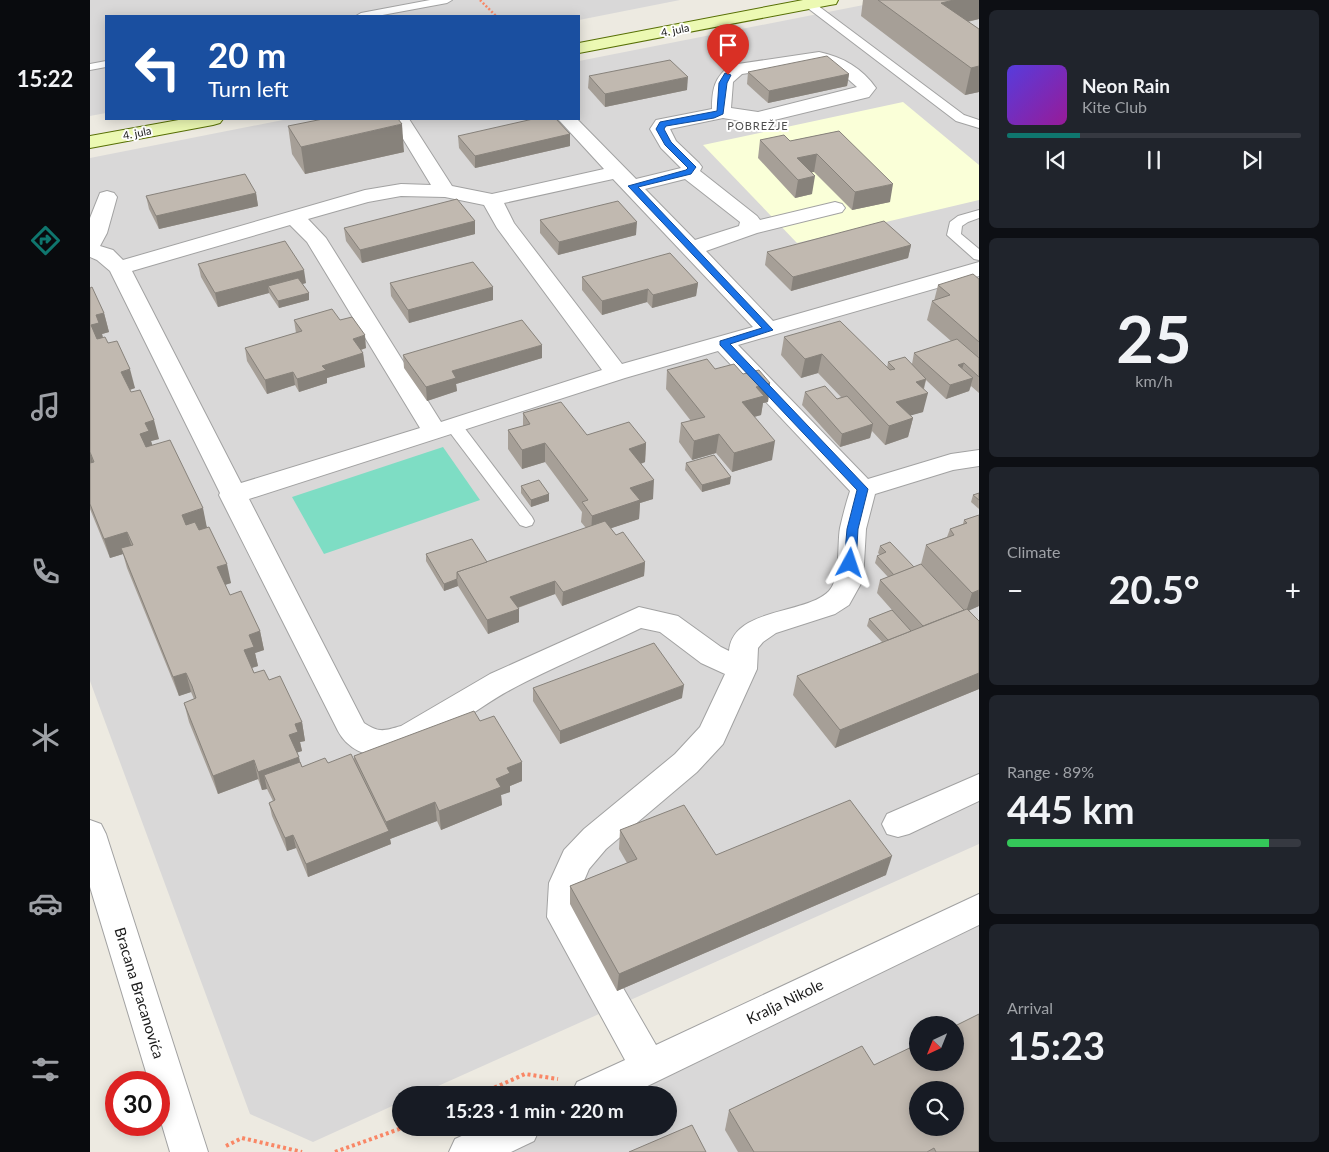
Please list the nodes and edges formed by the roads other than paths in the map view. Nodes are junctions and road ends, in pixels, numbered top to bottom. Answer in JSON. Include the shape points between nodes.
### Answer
{"nodes":[{"id":1,"x":447,"y":0,"type":"edge"},
{"id":2,"x":818,"y":2,"type":"edge"},
{"id":3,"x":366,"y":15,"type":"edge"},
{"id":4,"x":580,"y":48,"type":"edge"},
{"id":5,"x":105,"y":64,"type":"edge"},
{"id":6,"x":90,"y":67,"type":"edge"},
{"id":7,"x":721,"y":112,"type":"junction"},
{"id":8,"x":208,"y":120,"type":"edge"},
{"id":9,"x":401,"y":120,"type":"edge"},
{"id":10,"x":568,"y":120,"type":"edge"},
{"id":11,"x":979,"y":124,"type":"edge"},
{"id":12,"x":90,"y":142,"type":"edge"},
{"id":13,"x":688,"y":172,"type":"junction"},
{"id":14,"x":625,"y":179,"type":"junction"},
{"id":15,"x":445,"y":191,"type":"junction"},
{"id":16,"x":107,"y":197,"type":"dead end"},
{"id":17,"x":492,"y":200,"type":"junction"},
{"id":18,"x":834,"y":208,"type":"dead end"},
{"id":19,"x":979,"y":214,"type":"edge"},
{"id":20,"x":293,"y":216,"type":"junction"},
{"id":21,"x":750,"y":229,"type":"junction"},
{"id":22,"x":90,"y":248,"type":"edge"},
{"id":23,"x":691,"y":249,"type":"junction"},
{"id":24,"x":118,"y":268,"type":"junction"},
{"id":25,"x":975,"y":271,"type":"edge"},
{"id":26,"x":768,"y":330,"type":"junction"},
{"id":27,"x":723,"y":343,"type":"junction"},
{"id":28,"x":617,"y":373,"type":"junction"},
{"id":29,"x":445,"y":429,"type":"junction"},
{"id":30,"x":979,"y":458,"type":"edge"},
{"id":31,"x":863,"y":489,"type":"junction"},
{"id":32,"x":232,"y":495,"type":"junction"},
{"id":33,"x":526,"y":521,"type":"dead end"},
{"id":34,"x":742,"y":669,"type":"junction"},
{"id":35,"x":979,"y":787,"type":"edge"},
{"id":36,"x":898,"y":824,"type":"dead end"},
{"id":37,"x":90,"y":834,"type":"edge"},
{"id":38,"x":979,"y":909,"type":"edge"},
{"id":39,"x":649,"y":1068,"type":"junction"},
{"id":40,"x":609,"y":1086,"type":"edge"},
{"id":41,"x":518,"y":1137,"type":"edge"},
{"id":42,"x":188,"y":1152,"type":"edge"},
{"id":43,"x":468,"y":1152,"type":"edge"}],
"edges":[{"from":1,"to":3,"type":"lane"},
{"from":2,"to":4,"type":"main road","name":"4. jula"},
{"from":2,"to":11,"type":"lane","via":[[960,118]]},
{"from":5,"to":6,"type":"lane"},
{"from":7,"to":7,"type":"street","via":[[723,83],[737,69],[829,58],[863,81],[867,88],[862,93],[758,118]]},
{"from":7,"to":13,"type":"street","via":[[663,124],[660,129],[668,144],[692,167]]},
{"from":8,"to":12,"type":"main road","name":"4. jula"},
{"from":9,"to":15,"type":"street"},
{"from":10,"to":14,"type":"street"},
{"from":13,"to":14,"type":"street"},
{"from":13,"to":21,"type":"street","via":[[750,220]]},
{"from":14,"to":17,"type":"street"},
{"from":14,"to":23,"type":"street"},
{"from":15,"to":17,"type":"street"},
{"from":15,"to":20,"type":"street","via":[[401,190],[365,196]]},
{"from":16,"to":22,"type":"street"},
{"from":17,"to":28,"type":"street","via":[[504,224]]},
{"from":18,"to":21,"type":"street"},
{"from":19,"to":25,"type":"lane","via":[[963,219],[956,225],[954,235]]},
{"from":20,"to":24,"type":"street"},
{"from":20,"to":29,"type":"street","via":[[316,238]]},
{"from":21,"to":23,"type":"street"},
{"from":22,"to":24,"type":"street","via":[[105,255]]},
{"from":23,"to":26,"type":"street"},
{"from":24,"to":32,"type":"street"},
{"from":25,"to":26,"type":"street"},
{"from":26,"to":27,"type":"street"},
{"from":27,"to":28,"type":"street"},
{"from":27,"to":31,"type":"street"},
{"from":28,"to":29,"type":"street"},
{"from":29,"to":32,"type":"street"},
{"from":29,"to":33,"type":"lane"},
{"from":30,"to":31,"type":"street","via":[[951,462]]},
{"from":31,"to":34,"type":"street","via":[[853,529],[849,580],[839,598],[825,607],[766,626],[753,634],[744,646]]},
{"from":32,"to":34,"type":"street","via":[[353,731],[368,742],[385,743],[410,736],[500,682],[639,617],[668,623],[711,655]]},
{"from":34,"to":39,"type":"street","via":[[712,735],[686,763],[595,840],[576,860],[566,883],[564,917]]},
{"from":35,"to":36,"type":"street"},
{"from":37,"to":42,"type":"street","name":"Bracana Bracanovića"},
{"from":38,"to":39,"type":"street","name":"Kralja Nikole"},
{"from":39,"to":40,"type":"street","name":"Kralja Nikole"},
{"from":41,"to":43,"type":"street"}]}
